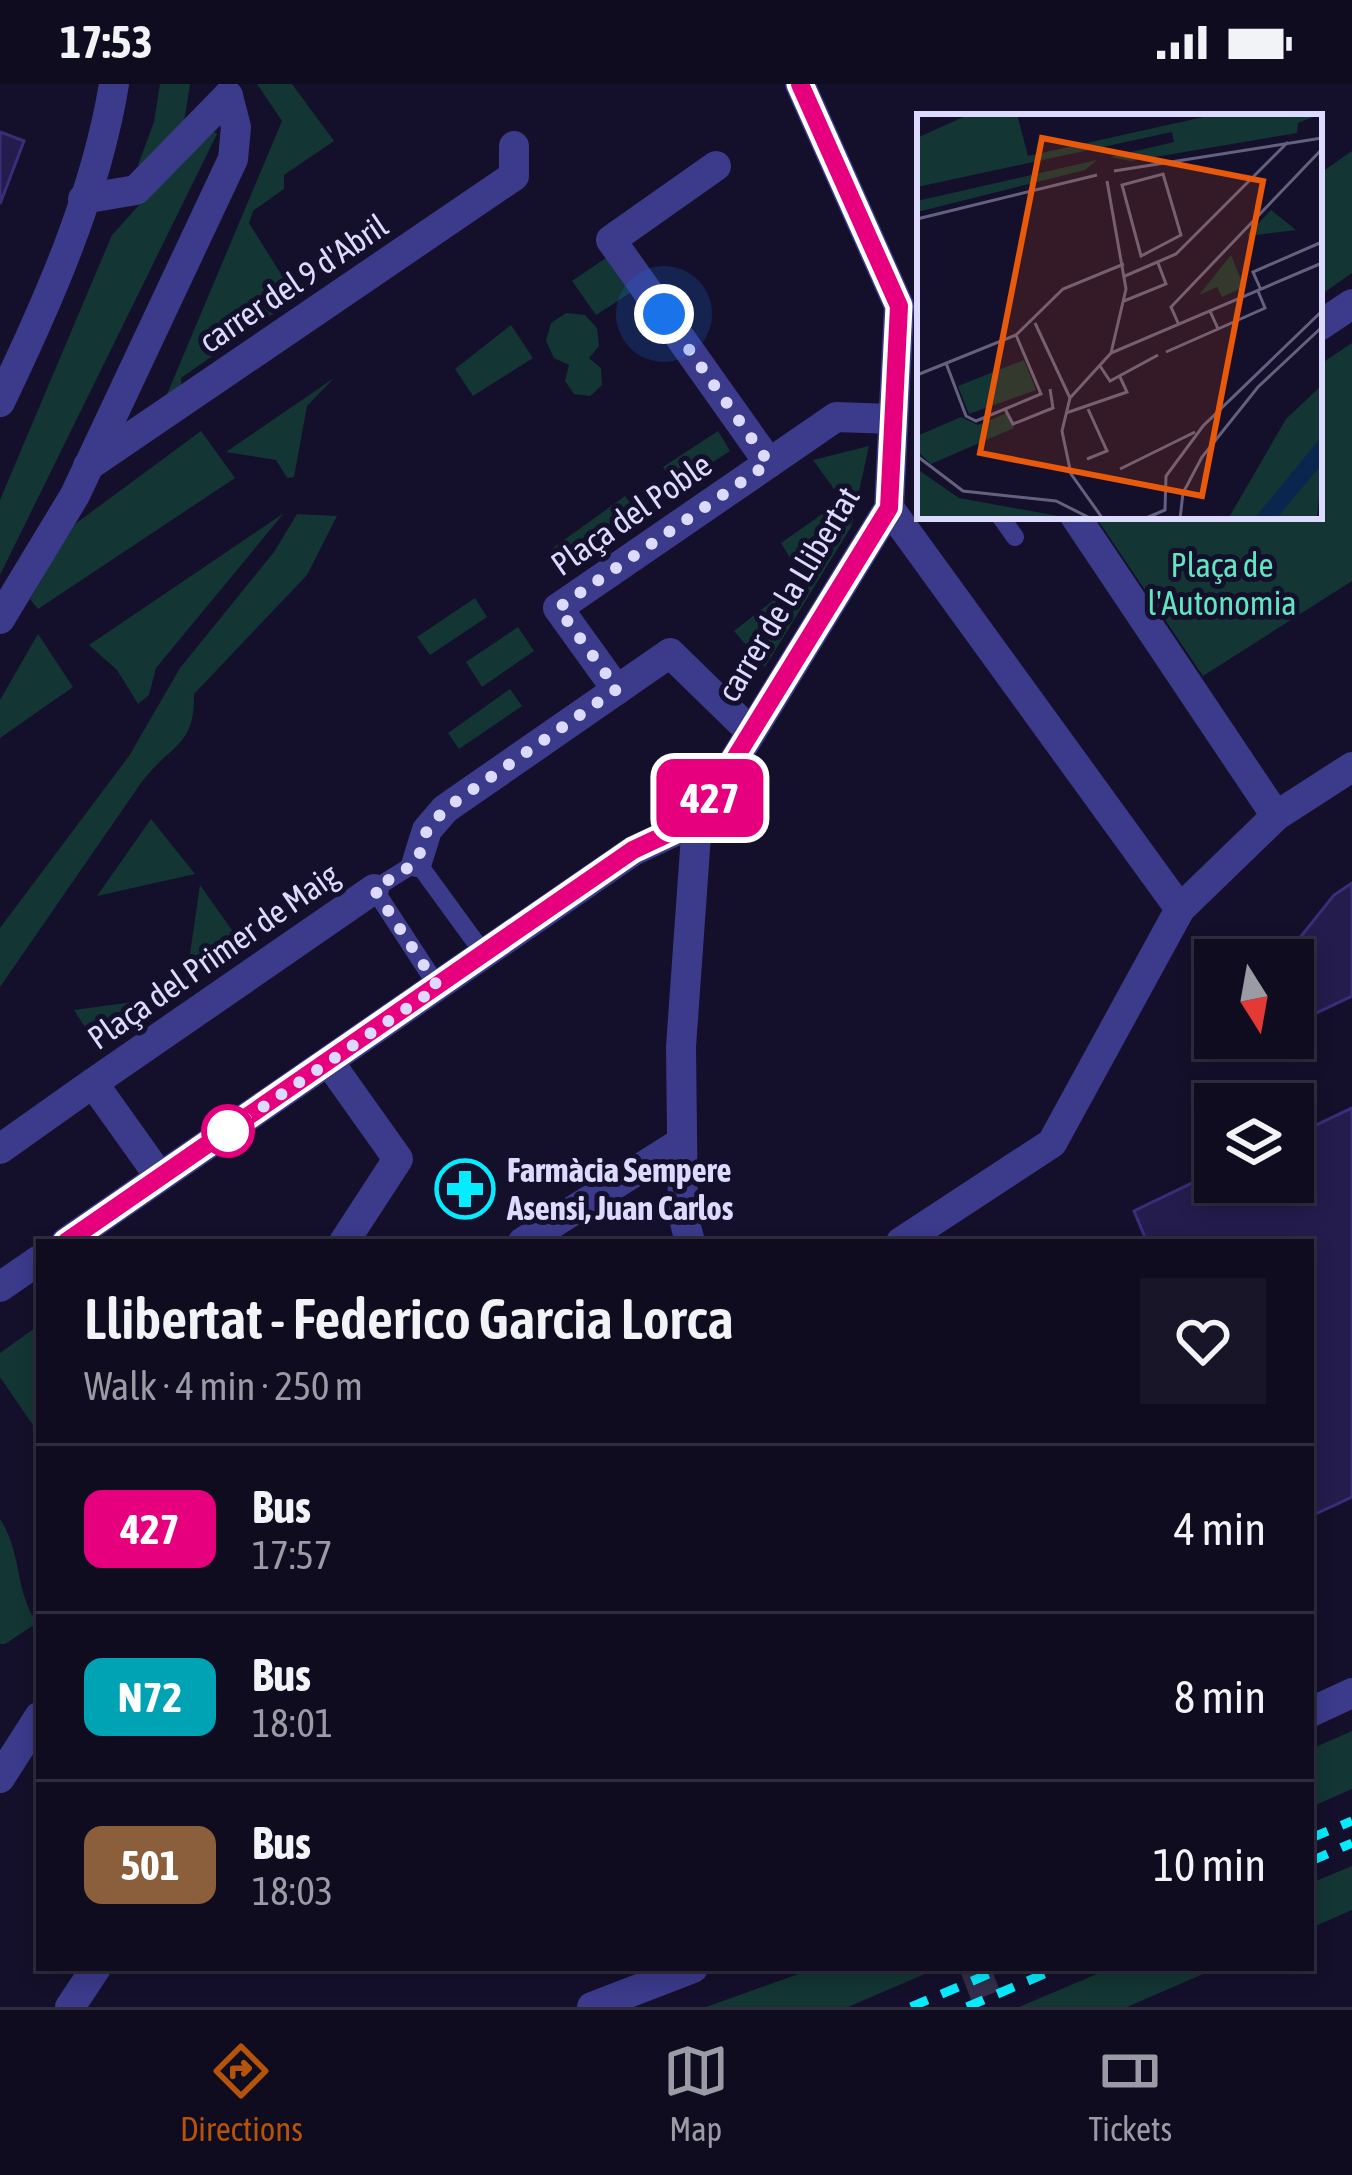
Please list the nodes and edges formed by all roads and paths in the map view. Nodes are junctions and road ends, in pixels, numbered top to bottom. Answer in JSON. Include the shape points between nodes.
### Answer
{"nodes":[{"id":1,"x":114,"y":84,"type":"edge"},
{"id":2,"x":800,"y":84,"type":"edge"},
{"id":3,"x":227,"y":90,"type":"edge"},
{"id":4,"x":514,"y":146,"type":"dead end"},
{"id":5,"x":716,"y":166,"type":"dead end"},
{"id":6,"x":83,"y":199,"type":"junction"},
{"id":7,"x":1352,"y":304,"type":"edge"},
{"id":8,"x":1322,"y":324,"type":"edge"},
{"id":9,"x":0,"y":402,"type":"edge"},
{"id":10,"x":893,"y":418,"type":"junction"},
{"id":11,"x":769,"y":463,"type":"junction"},
{"id":12,"x":88,"y":466,"type":"junction"},
{"id":13,"x":889,"y":508,"type":"junction"},
{"id":14,"x":1002,"y":519,"type":"edge"},
{"id":15,"x":1078,"y":519,"type":"edge"},
{"id":16,"x":1016,"y":537,"type":"dead end"},
{"id":17,"x":0,"y":619,"type":"edge"},
{"id":18,"x":617,"y":689,"type":"junction"},
{"id":19,"x":749,"y":730,"type":"junction"},
{"id":20,"x":1352,"y":767,"type":"edge"},
{"id":21,"x":1276,"y":815,"type":"junction"},
{"id":22,"x":697,"y":820,"type":"junction"},
{"id":23,"x":417,"y":862,"type":"junction"},
{"id":24,"x":374,"y":889,"type":"junction"},
{"id":25,"x":1180,"y":909,"type":"junction"},
{"id":26,"x":484,"y":954,"type":"junction"},
{"id":27,"x":438,"y":987,"type":"junction"},
{"id":28,"x":329,"y":1062,"type":"junction"},
{"id":29,"x":93,"y":1083,"type":"junction"},
{"id":30,"x":682,"y":1142,"type":"junction"},
{"id":31,"x":0,"y":1149,"type":"edge"},
{"id":32,"x":160,"y":1178,"type":"junction"},
{"id":33,"x":347,"y":1238,"type":"edge"},
{"id":34,"x":70,"y":1239,"type":"edge"},
{"id":35,"x":529,"y":1239,"type":"edge"},
{"id":36,"x":689,"y":1239,"type":"edge"},
{"id":37,"x":906,"y":1239,"type":"edge"},
{"id":38,"x":36,"y":1263,"type":"edge"},
{"id":39,"x":0,"y":1287,"type":"edge"},
{"id":40,"x":1352,"y":1693,"type":"edge"},
{"id":41,"x":1314,"y":1711,"type":"edge"},
{"id":42,"x":36,"y":1722,"type":"edge"},
{"id":43,"x":0,"y":1778,"type":"edge"},
{"id":44,"x":94,"y":1971,"type":"edge"},
{"id":45,"x":685,"y":1971,"type":"edge"},
{"id":46,"x":70,"y":2007,"type":"edge"},
{"id":47,"x":592,"y":2007,"type":"edge"}],
"edges":[{"from":1,"to":6,"type":"street"},
{"from":2,"to":10,"type":"street","name":"carrer de la Llibertat","via":[[899,306]]},
{"from":3,"to":6,"type":"street","via":[[136,190]]},
{"from":3,"to":12,"type":"street","name":"carrer del 9 d'Abril","via":[[233,159]]},
{"from":4,"to":12,"type":"street","name":"carrer del 9 d'Abril","via":[[514,176]]},
{"from":5,"to":11,"type":"street","name":"Plaça del Poble","via":[[611,240]]},
{"from":6,"to":9,"type":"street"},
{"from":7,"to":8,"type":"street"},
{"from":10,"to":11,"type":"street","name":"Plaça del Poble","via":[[836,416]]},
{"from":10,"to":13,"type":"street","name":"carrer de la Llibertat"},
{"from":11,"to":18,"type":"street","name":"Plaça del Poble","via":[[558,608]]},
{"from":12,"to":17,"type":"street","name":"carrer del 9 d'Abril"},
{"from":13,"to":19,"type":"street","name":"carrer de la Llibertat"},
{"from":13,"to":25,"type":"street"},
{"from":14,"to":16,"type":"lane"},
{"from":15,"to":21,"type":"street"},
{"from":18,"to":19,"type":"street","via":[[670,653]]},
{"from":18,"to":23,"type":"street","via":[[445,809],[427,830]]},
{"from":19,"to":22,"type":"street","name":"carrer de la Llibertat"},
{"from":20,"to":21,"type":"street"},
{"from":21,"to":25,"type":"street"},
{"from":22,"to":26,"type":"street","via":[[633,850]]},
{"from":22,"to":30,"type":"street"},
{"from":23,"to":24,"type":"lane"},
{"from":23,"to":26,"type":"lane"},
{"from":24,"to":27,"type":"lane"},
{"from":24,"to":29,"type":"street","name":"Plaça del Primer de Maig"},
{"from":25,"to":37,"type":"street","via":[[1052,1143]]},
{"from":26,"to":27,"type":"street"},
{"from":27,"to":28,"type":"street"},
{"from":28,"to":32,"type":"street"},
{"from":28,"to":33,"type":"street","via":[[398,1159]]},
{"from":29,"to":31,"type":"street","name":"Plaça del Primer de Maig"},
{"from":29,"to":32,"type":"street","name":"Plaça del Primer de Maig"},
{"from":30,"to":35,"type":"street"},
{"from":30,"to":36,"type":"street"},
{"from":32,"to":34,"type":"street"},
{"from":38,"to":39,"type":"street"},
{"from":40,"to":41,"type":"street"},
{"from":42,"to":43,"type":"street"},
{"from":44,"to":46,"type":"street"},
{"from":45,"to":47,"type":"street"}]}
